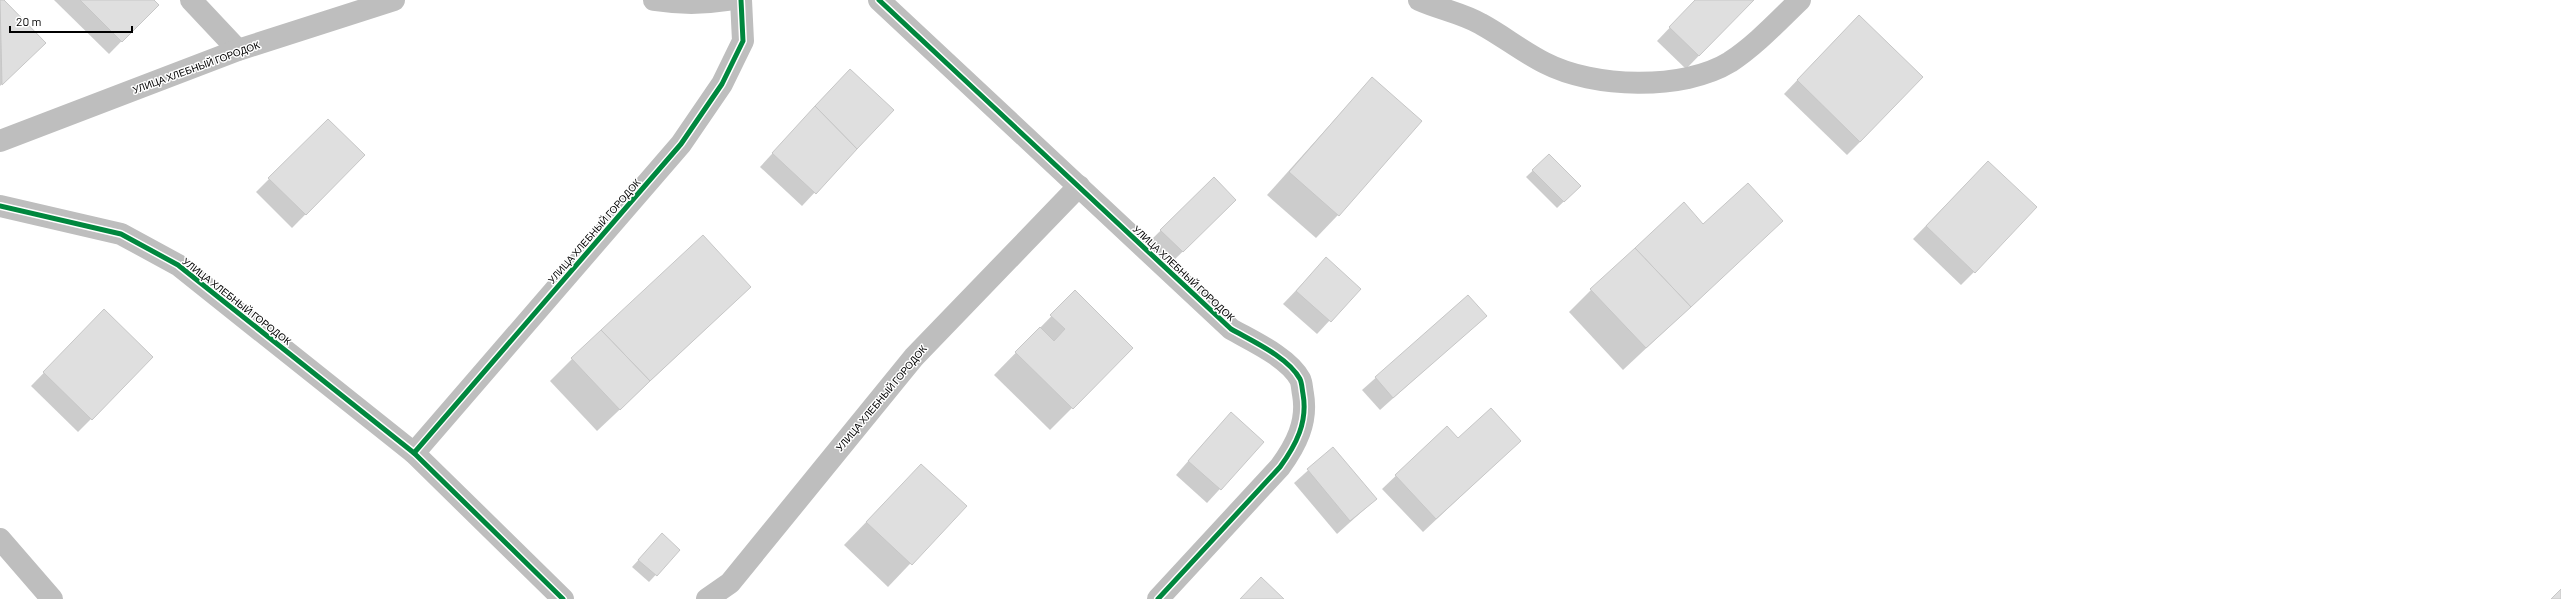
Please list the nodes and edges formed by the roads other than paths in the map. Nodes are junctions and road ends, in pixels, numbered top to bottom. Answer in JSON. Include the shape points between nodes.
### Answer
{"nodes":[{"id":1,"x":191,"y":0,"type":"edge"},
{"id":2,"x":394,"y":0,"type":"edge"},
{"id":3,"x":654,"y":0,"type":"edge"},
{"id":4,"x":728,"y":0,"type":"edge"},
{"id":5,"x":741,"y":0,"type":"edge"},
{"id":6,"x":879,"y":0,"type":"edge"},
{"id":7,"x":1419,"y":0,"type":"edge"},
{"id":8,"x":1800,"y":0,"type":"edge"},
{"id":9,"x":238,"y":50,"type":"junction"},
{"id":10,"x":0,"y":141,"type":"edge"},
{"id":11,"x":1079,"y":186,"type":"junction"},
{"id":12,"x":0,"y":206,"type":"edge"},
{"id":13,"x":414,"y":453,"type":"junction"},
{"id":14,"x":0,"y":539,"type":"edge"},
{"id":15,"x":52,"y":599,"type":"edge"},
{"id":16,"x":565,"y":599,"type":"edge"},
{"id":17,"x":707,"y":599,"type":"edge"},
{"id":18,"x":1158,"y":599,"type":"edge"}],
"edges":[{"from":1,"to":9,"type":"street","name":"УЛИЦА ХЛЕБНЫЙ ГОРОДОК"},
{"from":2,"to":9,"type":"street","name":"УЛИЦА ХЛЕБНЫЙ ГОРОДОК"},
{"from":3,"to":4,"type":"street","via":[[705,4]]},
{"from":5,"to":13,"type":"street","name":"УЛИЦА ХЛЕБНЫЙ ГОРОДОК","via":[[743,41],[722,84],[681,144]]},
{"from":6,"to":11,"type":"street","name":"УЛИЦА ХЛЕБНЫЙ ГОРОДОК"},
{"from":7,"to":8,"type":"street","via":[[1480,23],[1546,64],[1573,75],[1609,81],[1649,83],[1700,75],[1729,62]]},
{"from":9,"to":10,"type":"street","name":"УЛИЦА ХЛЕБНЫЙ ГОРОДОК"},
{"from":11,"to":17,"type":"street","name":"УЛИЦА ХЛЕБНЫЙ ГОРОДОК","via":[[914,357],[730,582]]},
{"from":11,"to":18,"type":"street","name":"УЛИЦА ХЛЕБНЫЙ ГОРОДОК","via":[[1231,329],[1280,358],[1301,379],[1305,405],[1302,429],[1292,451]]},
{"from":12,"to":13,"type":"street","name":"УЛИЦА ХЛЕБНЫЙ ГОРОДОК","via":[[121,234],[178,265]]},
{"from":13,"to":16,"type":"street","name":"УЛИЦА ХЛЕБНЫЙ ГОРОДОК"},
{"from":14,"to":15,"type":"street"}]}
